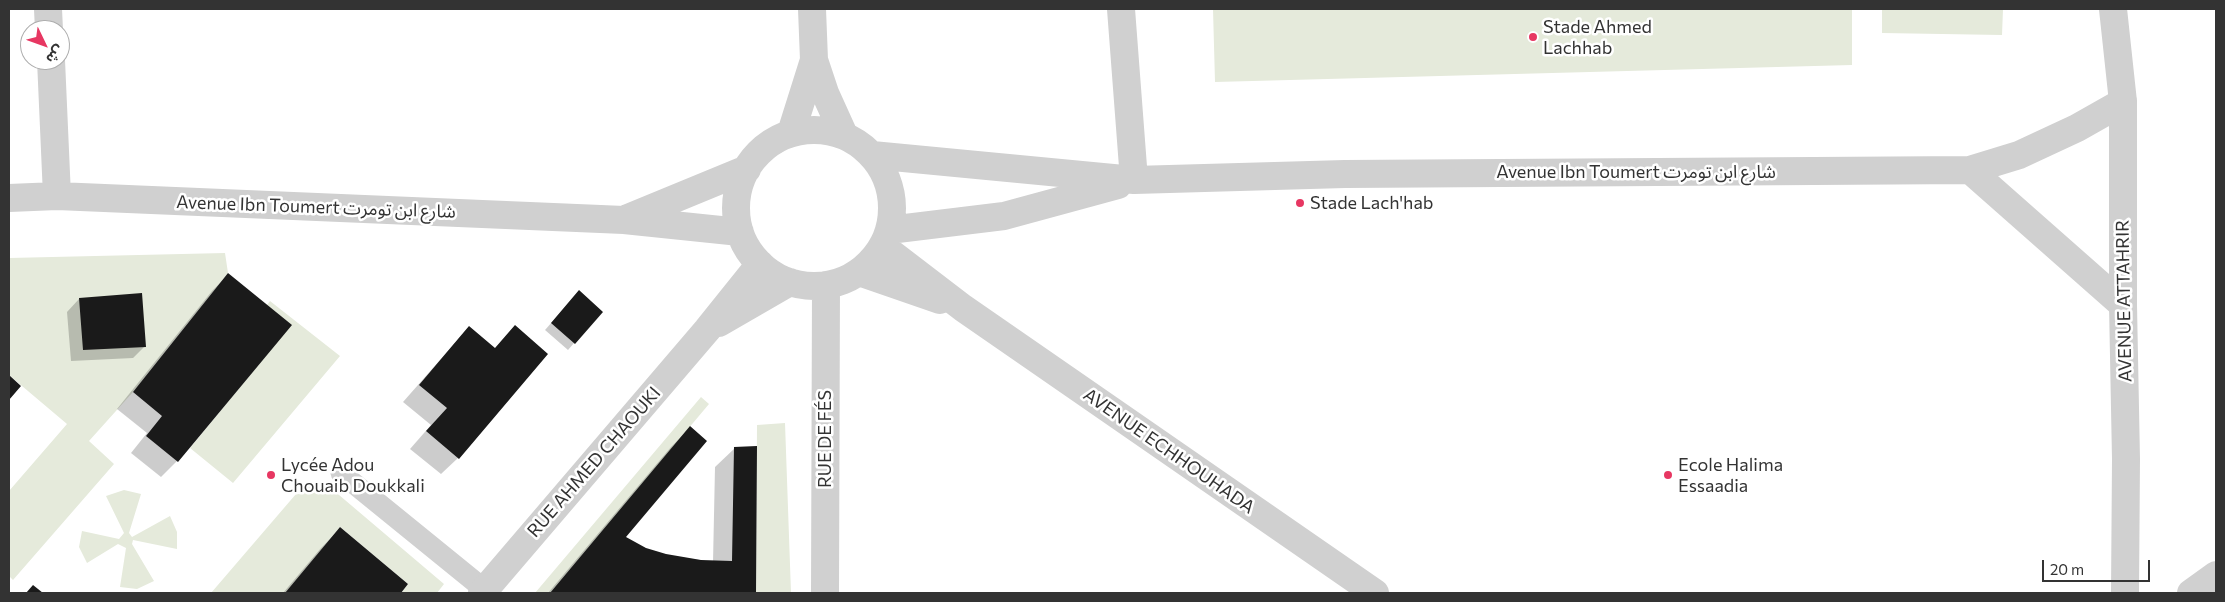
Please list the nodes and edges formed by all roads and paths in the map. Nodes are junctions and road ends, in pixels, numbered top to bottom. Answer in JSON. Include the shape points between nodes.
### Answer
{"nodes":[{"id":1,"x":812,"y":9,"type":"edge"},
{"id":2,"x":1121,"y":9,"type":"edge"},
{"id":3,"x":2114,"y":9,"type":"edge"},
{"id":4,"x":814,"y":60,"type":"junction"},
{"id":5,"x":51,"y":70,"type":"edge"},
{"id":6,"x":2123,"y":102,"type":"junction"},
{"id":7,"x":791,"y":134,"type":"junction"},
{"id":8,"x":844,"y":135,"type":"junction"},
{"id":9,"x":872,"y":155,"type":"junction"},
{"id":10,"x":746,"y":169,"type":"junction"},
{"id":11,"x":1970,"y":170,"type":"junction"},
{"id":12,"x":1134,"y":180,"type":"junction"},
{"id":13,"x":57,"y":196,"type":"junction"},
{"id":14,"x":9,"y":198,"type":"edge"},
{"id":15,"x":624,"y":220,"type":"junction"},
{"id":16,"x":740,"y":232,"type":"junction"},
{"id":17,"x":886,"y":238,"type":"junction"},
{"id":18,"x":760,"y":264,"type":"junction"},
{"id":19,"x":859,"y":272,"type":"junction"},
{"id":20,"x":790,"y":282,"type":"junction"},
{"id":21,"x":826,"y":285,"type":"junction"},
{"id":22,"x":2123,"y":305,"type":"junction"},
{"id":23,"x":963,"y":308,"type":"junction"},
{"id":24,"x":707,"y":330,"type":"junction"},
{"id":25,"x":341,"y":473,"type":"dead end"},
{"id":26,"x":2216,"y":575,"type":"edge"},
{"id":27,"x":483,"y":591,"type":"edge"},
{"id":28,"x":825,"y":593,"type":"edge"},
{"id":29,"x":1374,"y":593,"type":"edge"},
{"id":30,"x":2126,"y":593,"type":"edge"},
{"id":31,"x":2191,"y":593,"type":"edge"}],
"edges":[{"from":1,"to":4,"type":"street"},
{"from":2,"to":12,"type":"street"},
{"from":3,"to":6,"type":"street","name":"AVENUE ATTAHRIR"},
{"from":4,"to":7,"type":"street"},
{"from":4,"to":8,"type":"street"},
{"from":5,"to":13,"type":"street"},
{"from":6,"to":11,"type":"street","name":"Avenue Ibn Toumert شارع ابن تومرت","via":[[2019,155]]},
{"from":6,"to":22,"type":"street","name":"AVENUE ATTAHRIR"},
{"from":7,"to":8,"type":"street","via":[[819,130]]},
{"from":7,"to":10,"type":"street","via":[[768,145]]},
{"from":8,"to":9,"type":"street","via":[[860,143]]},
{"from":9,"to":12,"type":"street","name":"Avenue Ibn Toumert شارع ابن تومرت"},
{"from":9,"to":17,"type":"street","via":[[887,177],[892,194]]},
{"from":10,"to":15,"type":"street","name":"Avenue Ibn Toumert شارع ابن تومرت"},
{"from":10,"to":16,"type":"street","via":[[736,200]]},
{"from":11,"to":12,"type":"street","name":"Avenue Ibn Toumert شارع ابن تومرت","via":[[1345,174]]},
{"from":11,"to":22,"type":"street"},
{"from":12,"to":17,"type":"street","name":"Avenue Ibn Toumert شارع ابن تومرت","via":[[1004,216]]},
{"from":13,"to":14,"type":"street","name":"Avenue Ibn Toumert شارع ابن تومرت"},
{"from":13,"to":15,"type":"street","name":"Avenue Ibn Toumert شارع ابن تومرت"},
{"from":15,"to":16,"type":"street","name":"Avenue Ibn Toumert شارع ابن تومرت"},
{"from":16,"to":18,"type":"street"},
{"from":17,"to":19,"type":"street","via":[[872,261]]},
{"from":17,"to":23,"type":"street","name":"AVENUE ECHHOUHADA"},
{"from":18,"to":20,"type":"street"},
{"from":18,"to":24,"type":"street","name":"RUE AHMED CHAOUKI"},
{"from":19,"to":21,"type":"street"},
{"from":19,"to":23,"type":"street","name":"AVENUE ECHHOUHADA"},
{"from":20,"to":21,"type":"street"},
{"from":20,"to":24,"type":"street","name":"RUE AHMED CHAOUKI"},
{"from":21,"to":28,"type":"street","name":"RUE DE FÉS"},
{"from":22,"to":30,"type":"street","name":"AVENUE ATTAHRIR"},
{"from":23,"to":29,"type":"street","name":"AVENUE ECHHOUHADA"},
{"from":24,"to":27,"type":"street","name":"RUE AHMED CHAOUKI"},
{"from":25,"to":27,"type":"lane"},
{"from":26,"to":31,"type":"street"}]}
